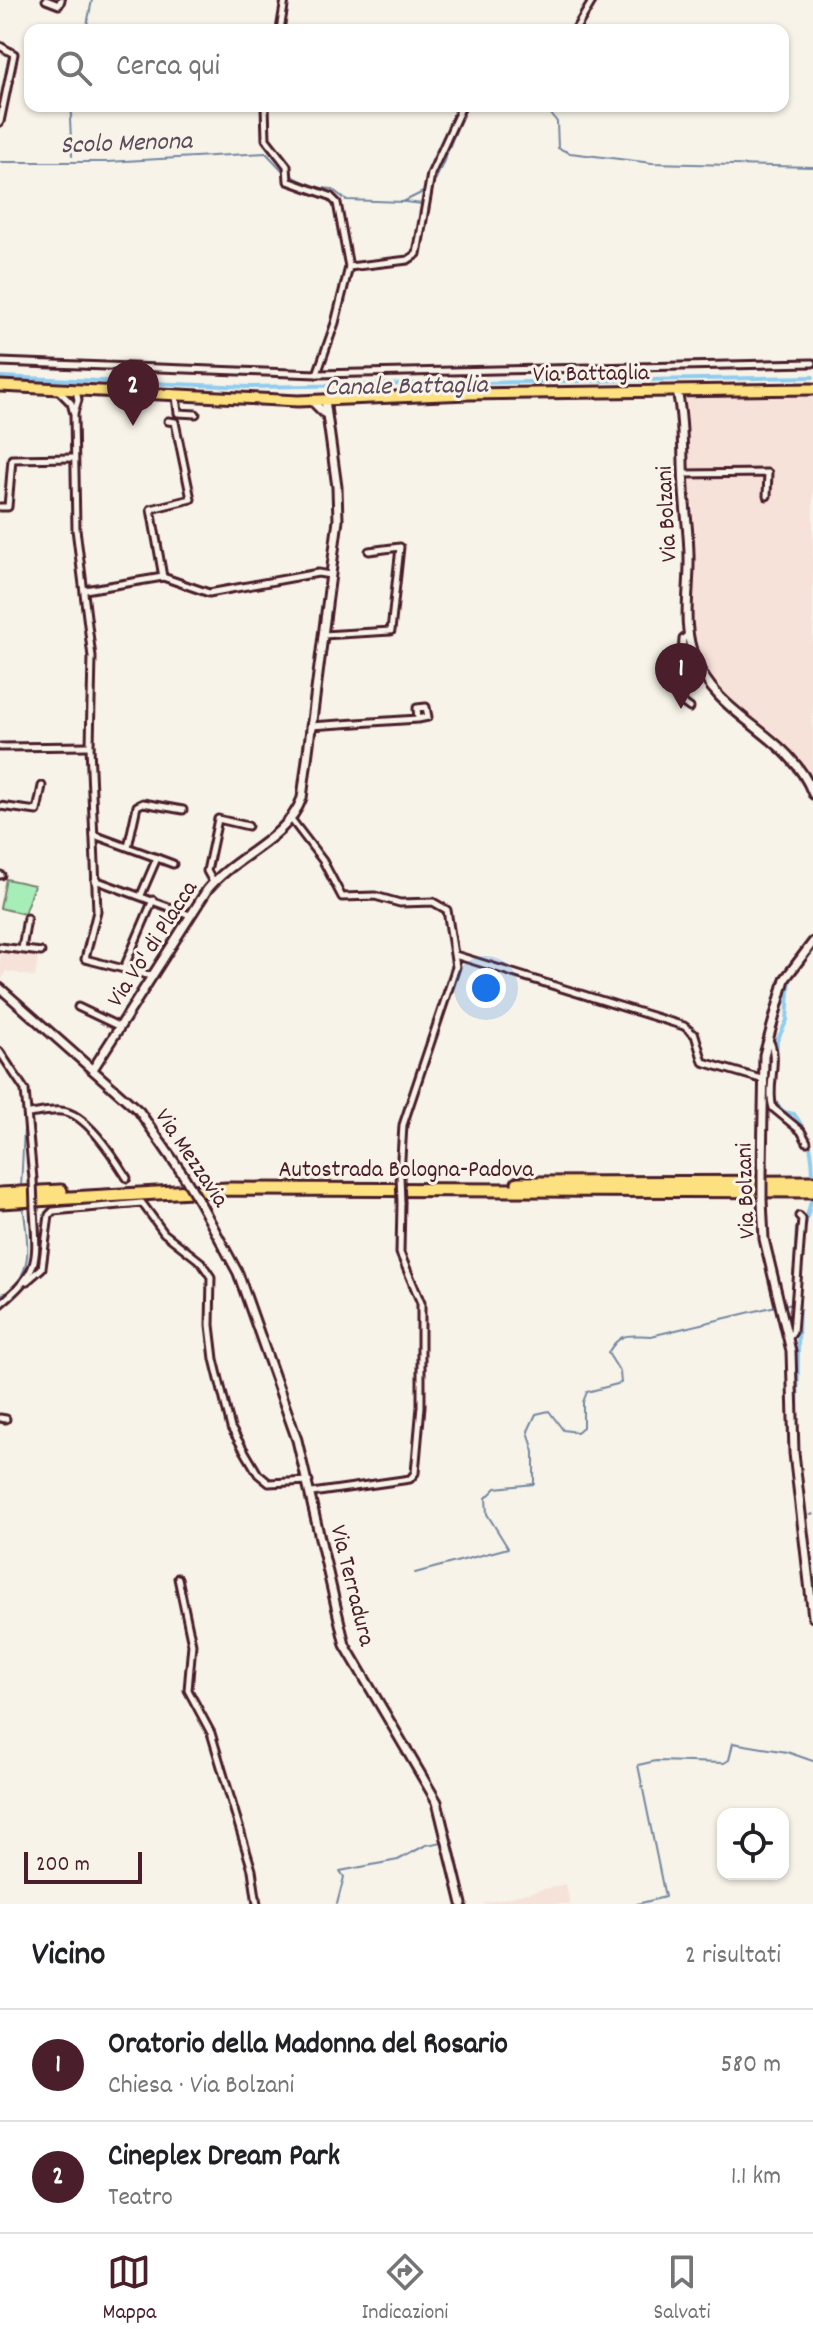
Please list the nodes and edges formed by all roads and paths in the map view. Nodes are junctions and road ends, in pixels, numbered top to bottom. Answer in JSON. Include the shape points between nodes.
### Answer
{"nodes":[{"id":1,"x":46,"y":0,"type":"edge"},
{"id":2,"x":61,"y":0,"type":"edge"},
{"id":3,"x":285,"y":0,"type":"edge"},
{"id":4,"x":593,"y":0,"type":"edge"},
{"id":5,"x":281,"y":24,"type":"edge"},
{"id":6,"x":579,"y":24,"type":"edge"},
{"id":7,"x":0,"y":46,"type":"edge"},
{"id":8,"x":265,"y":112,"type":"edge"},
{"id":9,"x":459,"y":112,"type":"edge"},
{"id":10,"x":0,"y":122,"type":"edge"},
{"id":11,"x":349,"y":267,"type":"junction"},
{"id":12,"x":0,"y":362,"type":"edge"},
{"id":13,"x":813,"y":363,"type":"edge"},
{"id":14,"x":317,"y":374,"type":"junction"},
{"id":15,"x":0,"y":386,"type":"edge"},
{"id":16,"x":57,"y":389,"type":"junction"},
{"id":17,"x":813,"y":389,"type":"edge"},
{"id":18,"x":677,"y":391,"type":"junction"},
{"id":19,"x":176,"y":393,"type":"junction"},
{"id":20,"x":77,"y":395,"type":"junction"},
{"id":21,"x":341,"y":399,"type":"junction"},
{"id":22,"x":325,"y":400,"type":"junction"},
{"id":23,"x":312,"y":401,"type":"junction"},
{"id":24,"x":71,"y":403,"type":"junction"},
{"id":25,"x":74,"y":414,"type":"junction"},
{"id":26,"x":196,"y":414,"type":"dead end"},
{"id":27,"x":327,"y":415,"type":"junction"},
{"id":28,"x":168,"y":421,"type":"dead end"},
{"id":29,"x":74,"y":458,"type":"junction"},
{"id":30,"x":683,"y":474,"type":"junction"},
{"id":31,"x":767,"y":496,"type":"dead end"},
{"id":32,"x":0,"y":507,"type":"edge"},
{"id":33,"x":369,"y":551,"type":"dead end"},
{"id":34,"x":330,"y":575,"type":"junction"},
{"id":35,"x":163,"y":577,"type":"junction"},
{"id":36,"x":85,"y":591,"type":"junction"},
{"id":37,"x":688,"y":635,"type":"junction"},
{"id":38,"x":322,"y":636,"type":"junction"},
{"id":39,"x":690,"y":708,"type":"dead end"},
{"id":40,"x":418,"y":719,"type":"dead end"},
{"id":41,"x":309,"y":726,"type":"junction"},
{"id":42,"x":90,"y":746,"type":"junction"},
{"id":43,"x":0,"y":747,"type":"edge"},
{"id":44,"x":42,"y":786,"type":"dead end"},
{"id":45,"x":813,"y":794,"type":"edge"},
{"id":46,"x":0,"y":806,"type":"edge"},
{"id":47,"x":183,"y":810,"type":"dead end"},
{"id":48,"x":289,"y":822,"type":"junction"},
{"id":49,"x":248,"y":826,"type":"dead end"},
{"id":50,"x":93,"y":835,"type":"junction"},
{"id":51,"x":128,"y":847,"type":"junction"},
{"id":52,"x":157,"y":858,"type":"junction"},
{"id":53,"x":173,"y":864,"type":"dead end"},
{"id":54,"x":95,"y":880,"type":"junction"},
{"id":55,"x":213,"y":882,"type":"junction"},
{"id":56,"x":141,"y":895,"type":"junction"},
{"id":57,"x":153,"y":900,"type":"junction"},
{"id":58,"x":190,"y":915,"type":"junction"},
{"id":59,"x":27,"y":918,"type":"dead end"},
{"id":60,"x":813,"y":942,"type":"edge"},
{"id":61,"x":0,"y":947,"type":"edge"},
{"id":62,"x":22,"y":949,"type":"junction"},
{"id":63,"x":41,"y":952,"type":"dead end"},
{"id":64,"x":455,"y":955,"type":"junction"},
{"id":65,"x":124,"y":968,"type":"junction"},
{"id":66,"x":151,"y":976,"type":"junction"},
{"id":67,"x":0,"y":988,"type":"edge"},
{"id":68,"x":78,"y":1007,"type":"dead end"},
{"id":69,"x":121,"y":1027,"type":"junction"},
{"id":70,"x":769,"y":1040,"type":"junction"},
{"id":71,"x":0,"y":1052,"type":"edge"},
{"id":72,"x":93,"y":1069,"type":"junction"},
{"id":73,"x":761,"y":1079,"type":"junction"},
{"id":74,"x":29,"y":1114,"type":"junction"},
{"id":75,"x":807,"y":1142,"type":"dead end"},
{"id":76,"x":127,"y":1178,"type":"dead end"},
{"id":77,"x":813,"y":1182,"type":"edge"},
{"id":78,"x":813,"y":1191,"type":"edge"},
{"id":79,"x":0,"y":1194,"type":"edge"},
{"id":80,"x":0,"y":1202,"type":"edge"},
{"id":81,"x":799,"y":1216,"type":"dead end"},
{"id":82,"x":27,"y":1281,"type":"junction"},
{"id":83,"x":0,"y":1304,"type":"edge"},
{"id":84,"x":250,"y":1307,"type":"joint"},
{"id":85,"x":788,"y":1339,"type":"junction"},
{"id":86,"x":309,"y":1481,"type":"junction"},
{"id":87,"x":312,"y":1493,"type":"junction"},
{"id":88,"x":178,"y":1578,"type":"dead end"},
{"id":89,"x":813,"y":1617,"type":"edge"},
{"id":90,"x":257,"y":1904,"type":"edge"},
{"id":91,"x":462,"y":1904,"type":"edge"}],
"edges":[{"from":1,"to":2,"type":"street","via":[[59,5]]},
{"from":3,"to":5,"type":"street"},
{"from":4,"to":6,"type":"street"},
{"from":7,"to":10,"type":"street","via":[[14,54]]},
{"from":8,"to":11,"type":"street","via":[[266,139],[288,181],[337,203]]},
{"from":9,"to":11,"type":"street","via":[[427,189],[415,257]]},
{"from":11,"to":14,"type":"street"},
{"from":12,"to":14,"type":"street"},
{"from":13,"to":14,"type":"street"},
{"from":15,"to":16,"type":"main road","name":"Via Battaglia"},
{"from":16,"to":20,"type":"main road","name":"Via Battaglia"},
{"from":16,"to":24,"type":"street"},
{"from":17,"to":18,"type":"main road","name":"Via Battaglia"},
{"from":18,"to":21,"type":"main road","name":"Via Battaglia"},
{"from":18,"to":30,"type":"street","name":"Via Bolzani"},
{"from":19,"to":20,"type":"main road","name":"Via Battaglia"},
{"from":19,"to":23,"type":"main road","name":"Via Battaglia"},
{"from":19,"to":26,"type":"street","via":[[178,413]]},
{"from":20,"to":24,"type":"street"},
{"from":20,"to":25,"type":"street"},
{"from":21,"to":22,"type":"main road","name":"Via Battaglia"},
{"from":21,"to":27,"type":"street"},
{"from":22,"to":23,"type":"main road","name":"Via Battaglia"},
{"from":22,"to":27,"type":"street"},
{"from":23,"to":27,"type":"street"},
{"from":24,"to":25,"type":"street"},
{"from":25,"to":29,"type":"street"},
{"from":27,"to":34,"type":"street","via":[[338,503]]},
{"from":28,"to":35,"type":"street","via":[[175,422],[191,499],[151,509]]},
{"from":29,"to":32,"type":"street","via":[[12,459],[8,507]]},
{"from":29,"to":36,"type":"street"},
{"from":30,"to":31,"type":"street","via":[[768,473]]},
{"from":30,"to":37,"type":"street","name":"Via Bolzani"},
{"from":33,"to":38,"type":"street","via":[[400,547],[391,631]]},
{"from":34,"to":35,"type":"street","via":[[209,593]]},
{"from":34,"to":38,"type":"street"},
{"from":35,"to":36,"type":"street"},
{"from":36,"to":42,"type":"street","via":[[92,657]]},
{"from":37,"to":39,"type":"street","name":"Via Bolzani","via":[[683,639],[679,700]]},
{"from":37,"to":45,"type":"street","name":"Via Bolzani","via":[[708,684],[786,750]]},
{"from":38,"to":41,"type":"street"},
{"from":40,"to":41,"type":"street"},
{"from":41,"to":48,"type":"street","via":[[302,798]]},
{"from":42,"to":43,"type":"street"},
{"from":42,"to":50,"type":"street"},
{"from":44,"to":46,"type":"street","via":[[37,811]]},
{"from":47,"to":51,"type":"street","via":[[137,806]]},
{"from":48,"to":55,"type":"street","name":"Via Vo' di Placca"},
{"from":48,"to":64,"type":"street","via":[[323,861],[342,897],[375,896],[446,907]]},
{"from":49,"to":55,"type":"street","via":[[218,819],[207,871]]},
{"from":50,"to":51,"type":"street"},
{"from":50,"to":54,"type":"street"},
{"from":51,"to":52,"type":"street"},
{"from":52,"to":53,"type":"street"},
{"from":52,"to":56,"type":"street"},
{"from":54,"to":56,"type":"street"},
{"from":54,"to":65,"type":"street","via":[[97,911],[85,959]]},
{"from":55,"to":58,"type":"street","name":"Via Vo' di Placca"},
{"from":56,"to":57,"type":"street"},
{"from":57,"to":58,"type":"street"},
{"from":57,"to":65,"type":"street"},
{"from":58,"to":66,"type":"street","name":"Via Vo' di Placca"},
{"from":59,"to":62,"type":"street"},
{"from":60,"to":70,"type":"street","name":"Via Bolzani","via":[[785,979]]},
{"from":61,"to":62,"type":"street"},
{"from":62,"to":63,"type":"street"},
{"from":64,"to":73,"type":"street","via":[[684,1026],[695,1035],[703,1062]]},
{"from":64,"to":87,"type":"street","bridge":true,"via":[[453,977],[403,1125],[400,1253],[421,1303],[415,1473],[410,1479]]},
{"from":65,"to":66,"type":"street"},
{"from":66,"to":69,"type":"street","name":"Via Vo' di Placca"},
{"from":67,"to":72,"type":"street","name":"Via Mezzavia"},
{"from":68,"to":69,"type":"street"},
{"from":69,"to":72,"type":"street","name":"Via Vo' di Placca"},
{"from":70,"to":73,"type":"street","name":"Via Bolzani"},
{"from":70,"to":75,"type":"street","name":"Via Bolzani","via":[[773,1108]]},
{"from":71,"to":74,"type":"street","via":[[25,1090]]},
{"from":72,"to":84,"type":"street","name":"Via Mezzavia","bridge":true,"via":[[147,1119],[229,1252]]},
{"from":73,"to":85,"type":"street","name":"Via Bolzani","bridge":true,"via":[[764,1239]]},
{"from":74,"to":76,"type":"street","via":[[73,1113],[100,1138]]},
{"from":74,"to":82,"type":"street","bridge":true,"via":[[36,1254]]},
{"from":77,"to":79,"type":"highway","name":"Autostrada Bologna-Padova","via":[[227,1182]]},
{"from":78,"to":80,"type":"highway","name":"Autostrada Bologna-Padova","via":[[227,1189]]},
{"from":81,"to":85,"type":"street","name":"Via Bolzani","via":[[793,1332]]},
{"from":82,"to":83,"type":"street"},
{"from":82,"to":86,"type":"street","via":[[42,1268],[53,1211],[142,1203],[164,1233],[201,1262],[211,1277],[211,1349],[229,1420],[244,1452],[265,1481]]},
{"from":84,"to":86,"type":"street","name":"Via Terradura"},
{"from":85,"to":89,"type":"street","name":"Via Bolzani","via":[[794,1456]]},
{"from":86,"to":87,"type":"street","name":"Via Terradura"},
{"from":87,"to":91,"type":"street","name":"Via Terradura","via":[[345,1645],[437,1802]]},
{"from":88,"to":90,"type":"street","via":[[192,1650],[188,1690],[211,1733],[252,1870]]}]}
